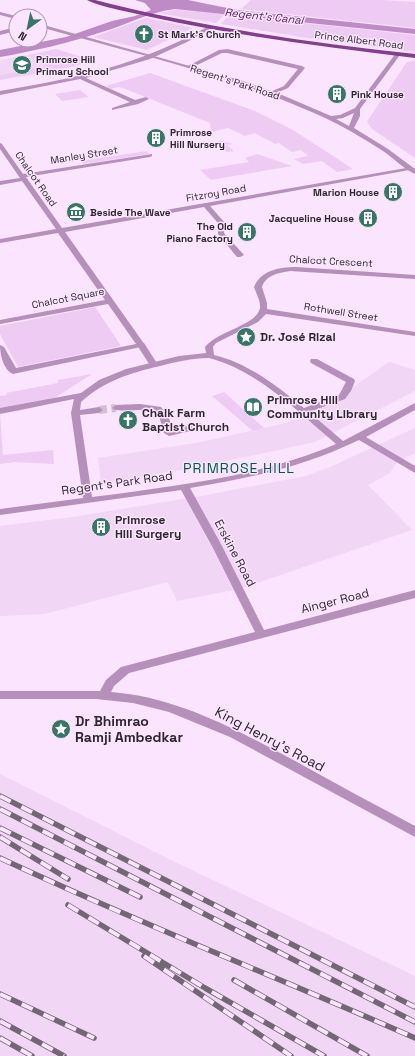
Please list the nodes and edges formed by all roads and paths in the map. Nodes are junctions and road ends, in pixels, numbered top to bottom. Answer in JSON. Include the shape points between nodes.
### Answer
{"nodes":[{"id":1,"x":89,"y":0,"type":"edge"},
{"id":2,"x":48,"y":27,"type":"edge"},
{"id":3,"x":211,"y":27,"type":"junction"},
{"id":4,"x":398,"y":54,"type":"junction"},
{"id":5,"x":415,"y":56,"type":"edge"},
{"id":6,"x":151,"y":57,"type":"junction"},
{"id":7,"x":189,"y":67,"type":"junction"},
{"id":8,"x":82,"y":78,"type":"junction"},
{"id":9,"x":0,"y":93,"type":"edge"},
{"id":10,"x":272,"y":93,"type":"junction"},
{"id":11,"x":146,"y":99,"type":"dead end"},
{"id":12,"x":136,"y":103,"type":"junction"},
{"id":13,"x":114,"y":109,"type":"dead end"},
{"id":14,"x":357,"y":109,"type":"junction"},
{"id":15,"x":331,"y":118,"type":"junction"},
{"id":16,"x":351,"y":129,"type":"junction"},
{"id":17,"x":0,"y":145,"type":"edge"},
{"id":18,"x":150,"y":155,"type":"dead end"},
{"id":19,"x":413,"y":170,"type":"edge"},
{"id":20,"x":22,"y":177,"type":"junction"},
{"id":21,"x":0,"y":183,"type":"edge"},
{"id":22,"x":205,"y":205,"type":"junction"},
{"id":23,"x":60,"y":231,"type":"junction"},
{"id":24,"x":0,"y":241,"type":"edge"},
{"id":25,"x":240,"y":255,"type":"dead end"},
{"id":26,"x":415,"y":277,"type":"edge"},
{"id":27,"x":111,"y":301,"type":"junction"},
{"id":28,"x":263,"y":311,"type":"junction"},
{"id":29,"x":0,"y":322,"type":"edge"},
{"id":30,"x":415,"y":334,"type":"edge"},
{"id":31,"x":141,"y":345,"type":"junction"},
{"id":32,"x":0,"y":347,"type":"edge"},
{"id":33,"x":210,"y":356,"type":"junction"},
{"id":34,"x":314,"y":362,"type":"dead end"},
{"id":35,"x":154,"y":365,"type":"junction"},
{"id":36,"x":83,"y":395,"type":"junction"},
{"id":37,"x":415,"y":406,"type":"edge"},
{"id":38,"x":116,"y":408,"type":"tunnel mouth"},
{"id":39,"x":99,"y":410,"type":"tunnel mouth"},
{"id":40,"x":0,"y":411,"type":"edge"},
{"id":41,"x":302,"y":412,"type":"junction"},
{"id":42,"x":75,"y":413,"type":"junction"},
{"id":43,"x":200,"y":426,"type":"dead end"},
{"id":44,"x":358,"y":436,"type":"junction"},
{"id":45,"x":341,"y":444,"type":"junction"},
{"id":46,"x":415,"y":470,"type":"edge"},
{"id":47,"x":184,"y":486,"type":"junction"},
{"id":48,"x":88,"y":500,"type":"junction"},
{"id":49,"x":0,"y":512,"type":"edge"},
{"id":50,"x":415,"y":594,"type":"edge"},
{"id":51,"x":261,"y":634,"type":"junction"},
{"id":52,"x":0,"y":695,"type":"edge"},
{"id":53,"x":103,"y":696,"type":"junction"},
{"id":54,"x":415,"y":832,"type":"edge"}],
"edges":[{"from":1,"to":3,"type":"main road","name":"Prince Albert Road"},
{"from":2,"to":6,"type":"street","name":"Regent's Park Road"},
{"from":3,"to":4,"type":"main road","name":"Prince Albert Road"},
{"from":3,"to":6,"type":"street"},
{"from":4,"to":5,"type":"main road","name":"Prince Albert Road"},
{"from":4,"to":14,"type":"street"},
{"from":6,"to":7,"type":"street","name":"Regent's Park Road"},
{"from":6,"to":8,"type":"street"},
{"from":7,"to":10,"type":"street","name":"Regent's Park Road"},
{"from":7,"to":10,"type":"street","via":[[221,51],[227,51],[302,68],[286,87]]},
{"from":8,"to":9,"type":"street"},
{"from":8,"to":12,"type":"street"},
{"from":10,"to":15,"type":"street","name":"Regent's Park Road"},
{"from":11,"to":12,"type":"street"},
{"from":12,"to":13,"type":"street"},
{"from":14,"to":15,"type":"street","via":[[341,117]]},
{"from":14,"to":16,"type":"street"},
{"from":15,"to":16,"type":"street","name":"Regent's Park Road"},
{"from":16,"to":19,"type":"street","name":"Regent's Park Road"},
{"from":17,"to":20,"type":"street","name":"Chalcot Road"},
{"from":18,"to":20,"type":"street","name":"Manley Street"},
{"from":19,"to":22,"type":"street","name":"Fitzroy Road"},
{"from":20,"to":21,"type":"street","name":"Manley Street"},
{"from":20,"to":23,"type":"street","name":"Chalcot Road"},
{"from":22,"to":23,"type":"street","name":"Fitzroy Road"},
{"from":22,"to":25,"type":"street","via":[[222,223],[220,234]]},
{"from":23,"to":24,"type":"street","name":"Fitzroy Road"},
{"from":23,"to":27,"type":"street","name":"Chalcot Road"},
{"from":26,"to":28,"type":"street","name":"Chalcot Crescent","via":[[302,269],[279,271],[264,277],[259,284]]},
{"from":27,"to":29,"type":"street","name":"Chalcot Square"},
{"from":27,"to":31,"type":"street","name":"Chalcot Square"},
{"from":28,"to":30,"type":"street","name":"Rothwell Street"},
{"from":28,"to":33,"type":"street","via":[[244,327],[214,341],[209,347]]},
{"from":31,"to":32,"type":"street","via":[[12,371]]},
{"from":31,"to":35,"type":"street","name":"Chalcot Square"},
{"from":33,"to":35,"type":"street","via":[[189,355]]},
{"from":33,"to":41,"type":"street","via":[[232,363],[268,385]]},
{"from":34,"to":41,"type":"street","via":[[352,381],[342,397]]},
{"from":35,"to":36,"type":"street","via":[[123,372],[101,382]]},
{"from":36,"to":40,"type":"street"},
{"from":36,"to":42,"type":"street","via":[[77,401]]},
{"from":37,"to":44,"type":"street","name":"Regent's Park Road"},
{"from":38,"to":43,"type":"street","via":[[157,408],[162,413],[169,433]]},
{"from":39,"to":42,"type":"street"},
{"from":41,"to":45,"type":"street"},
{"from":42,"to":48,"type":"street"},
{"from":44,"to":45,"type":"street","name":"Regent's Park Road"},
{"from":44,"to":46,"type":"street"},
{"from":45,"to":47,"type":"street","name":"Regent's Park Road","via":[[305,460],[276,469]]},
{"from":47,"to":48,"type":"street","name":"Regent's Park Road"},
{"from":47,"to":51,"type":"street","name":"Erskine Road"},
{"from":48,"to":49,"type":"street","name":"Regent's Park Road"},
{"from":50,"to":51,"type":"street","name":"Ainger Road"},
{"from":51,"to":53,"type":"street","via":[[125,670],[110,683]]},
{"from":52,"to":53,"type":"street","name":"King Henry's Road"},
{"from":53,"to":54,"type":"street","name":"King Henry's Road","via":[[152,703],[234,734]]}]}
